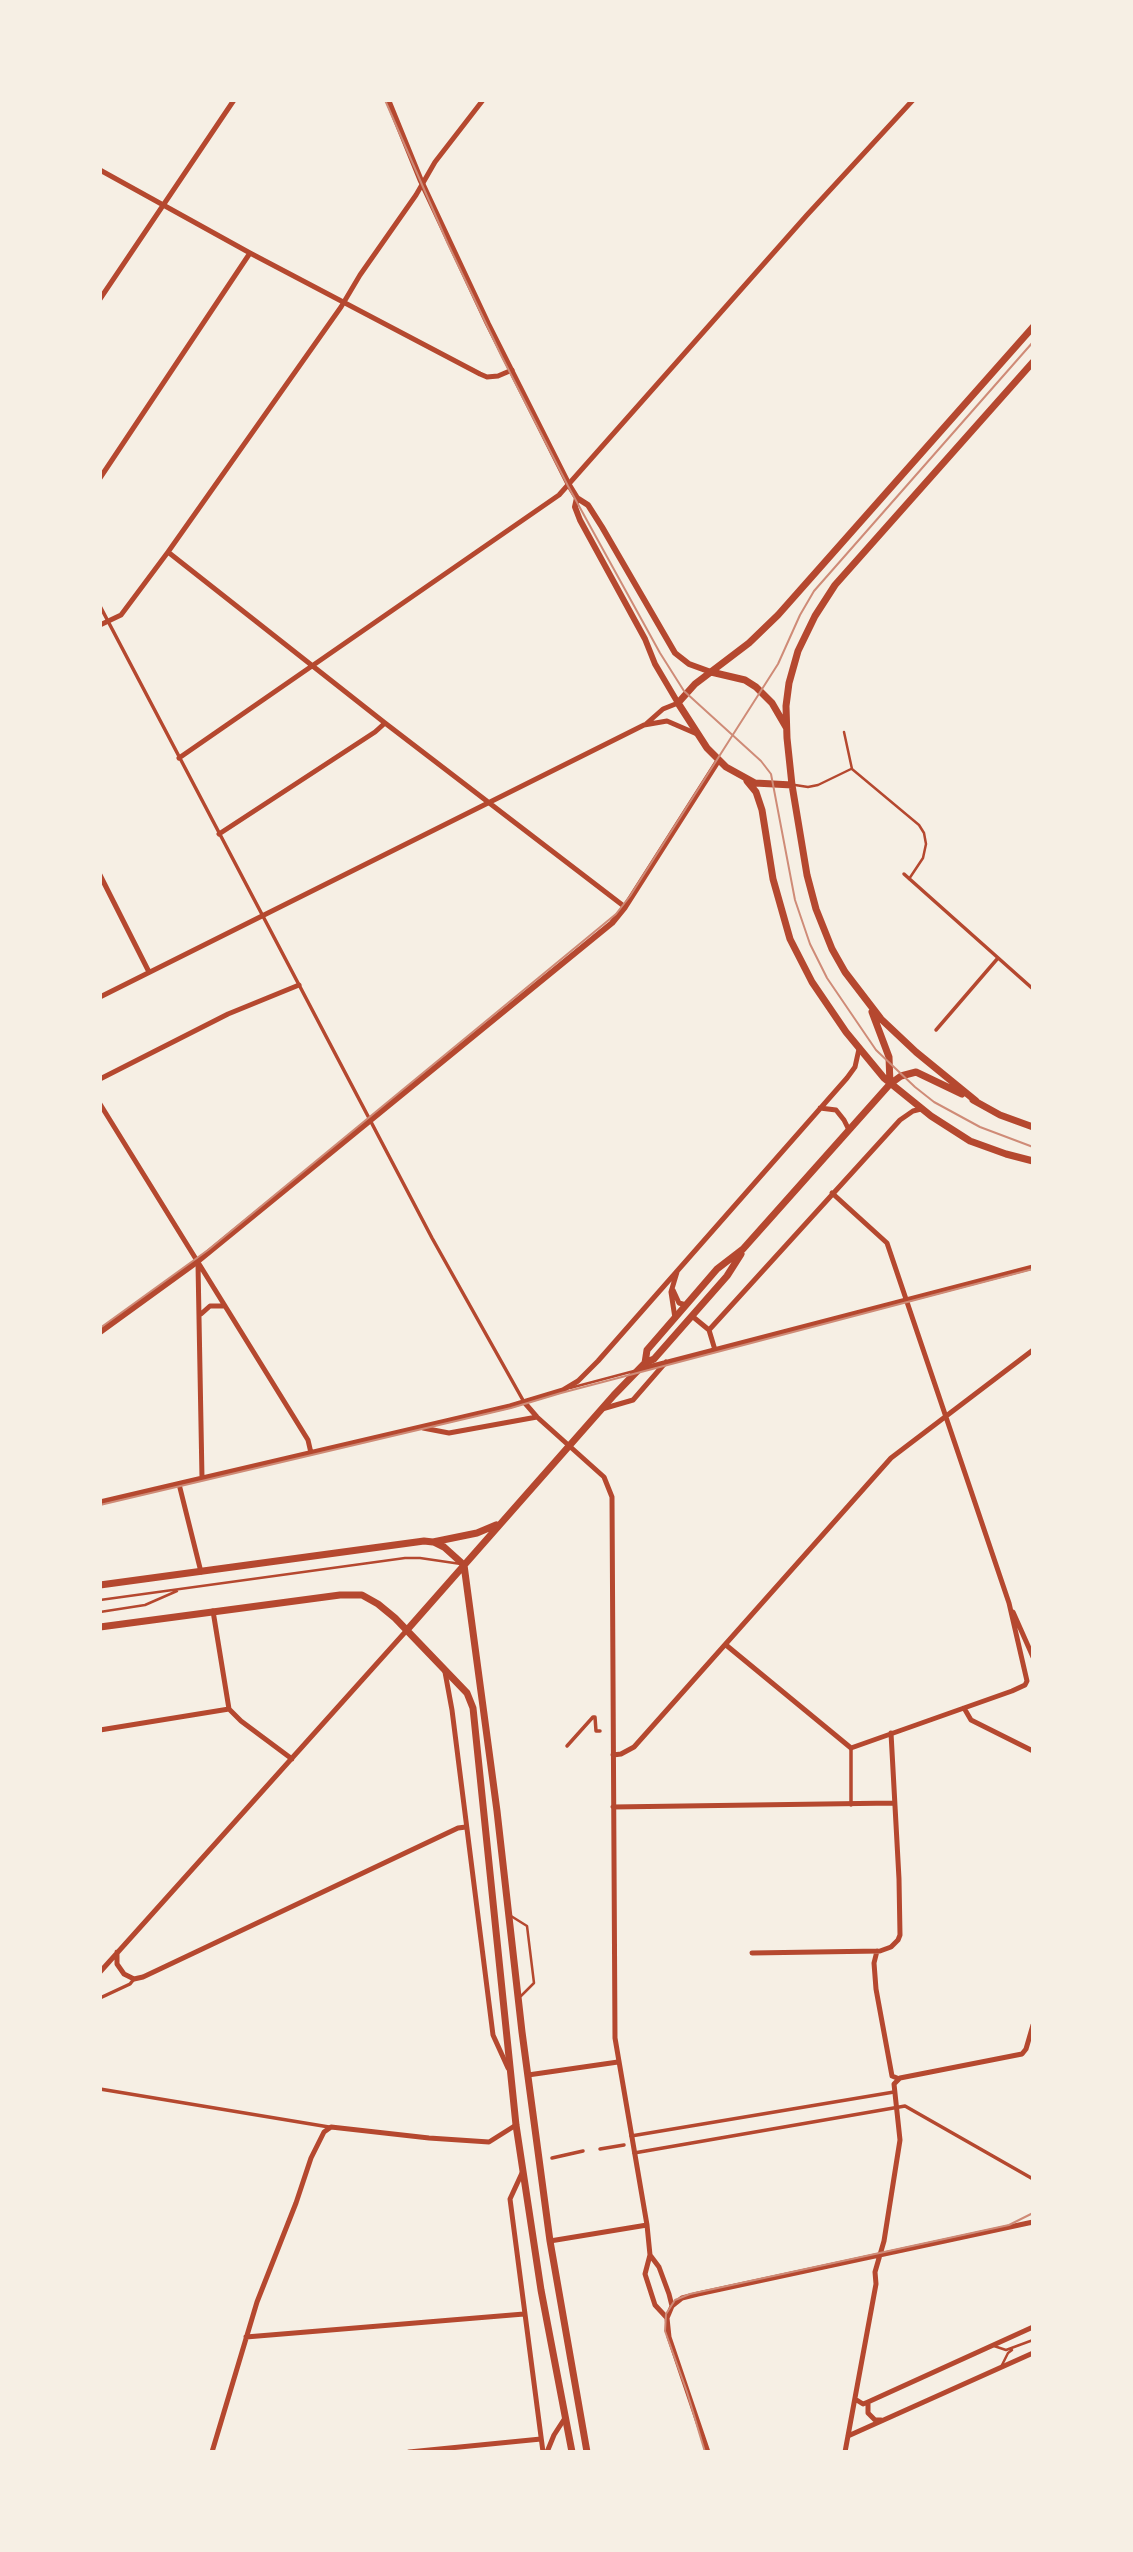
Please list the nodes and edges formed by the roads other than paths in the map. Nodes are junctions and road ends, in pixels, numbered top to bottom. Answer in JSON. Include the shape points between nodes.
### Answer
{"nodes":[{"id":1,"x":234,"y":100,"type":"edge"},
{"id":2,"x":387,"y":100,"type":"edge"},
{"id":3,"x":483,"y":100,"type":"edge"},
{"id":4,"x":913,"y":100,"type":"edge"},
{"id":5,"x":100,"y":170,"type":"edge"},
{"id":6,"x":423,"y":184,"type":"junction"},
{"id":7,"x":162,"y":204,"type":"junction"},
{"id":8,"x":250,"y":253,"type":"junction"},
{"id":9,"x":100,"y":299,"type":"edge"},
{"id":10,"x":345,"y":301,"type":"junction"},
{"id":11,"x":1033,"y":327,"type":"edge"},
{"id":12,"x":1033,"y":362,"type":"edge"},
{"id":13,"x":512,"y":370,"type":"junction"},
{"id":14,"x":100,"y":478,"type":"edge"},
{"id":15,"x":569,"y":485,"type":"junction"},
{"id":16,"x":577,"y":498,"type":"junction"},
{"id":17,"x":169,"y":552,"type":"junction"},
{"id":18,"x":100,"y":606,"type":"edge"},
{"id":19,"x":107,"y":622,"type":"junction"},
{"id":20,"x":100,"y":625,"type":"edge"},
{"id":21,"x":313,"y":667,"type":"junction"},
{"id":22,"x":711,"y":672,"type":"junction"},
{"id":23,"x":678,"y":703,"type":"junction"},
{"id":24,"x":385,"y":723,"type":"junction"},
{"id":25,"x":644,"y":725,"type":"junction"},
{"id":26,"x":786,"y":728,"type":"junction"},
{"id":27,"x":844,"y":732,"type":"dead end"},
{"id":28,"x":698,"y":734,"type":"junction"},
{"id":29,"x":179,"y":758,"type":"junction"},
{"id":30,"x":718,"y":761,"type":"junction"},
{"id":31,"x":852,"y":769,"type":"junction"},
{"id":32,"x":745,"y":778,"type":"junction"},
{"id":33,"x":792,"y":785,"type":"junction"},
{"id":34,"x":491,"y":802,"type":"junction"},
{"id":35,"x":219,"y":834,"type":"junction"},
{"id":36,"x":904,"y":874,"type":"dead end"},
{"id":37,"x":100,"y":875,"type":"edge"},
{"id":38,"x":909,"y":879,"type":"junction"},
{"id":39,"x":625,"y":907,"type":"junction"},
{"id":40,"x":262,"y":915,"type":"junction"},
{"id":41,"x":964,"y":916,"type":"dead end"},
{"id":42,"x":958,"y":922,"type":"junction"},
{"id":43,"x":998,"y":958,"type":"junction"},
{"id":44,"x":149,"y":972,"type":"junction"},
{"id":45,"x":299,"y":985,"type":"junction"},
{"id":46,"x":1033,"y":989,"type":"edge"},
{"id":47,"x":100,"y":997,"type":"edge"},
{"id":48,"x":868,"y":1005,"type":"junction"},
{"id":49,"x":936,"y":1030,"type":"dead end"},
{"id":50,"x":859,"y":1049,"type":"junction"},
{"id":51,"x":100,"y":1079,"type":"edge"},
{"id":52,"x":890,"y":1084,"type":"junction"},
{"id":53,"x":976,"y":1101,"type":"junction"},
{"id":54,"x":100,"y":1104,"type":"edge"},
{"id":55,"x":820,"y":1108,"type":"junction"},
{"id":56,"x":921,"y":1109,"type":"junction"},
{"id":57,"x":371,"y":1122,"type":"junction"},
{"id":58,"x":1033,"y":1128,"type":"edge"},
{"id":59,"x":849,"y":1130,"type":"junction"},
{"id":60,"x":1031,"y":1159,"type":"edge"},
{"id":61,"x":832,"y":1194,"type":"junction"},
{"id":62,"x":743,"y":1249,"type":"junction"},
{"id":63,"x":198,"y":1261,"type":"junction"},
{"id":64,"x":1033,"y":1267,"type":"edge"},
{"id":65,"x":670,"y":1281,"type":"junction"},
{"id":66,"x":906,"y":1300,"type":"junction"},
{"id":67,"x":686,"y":1305,"type":"junction"},
{"id":68,"x":225,"y":1306,"type":"junction"},
{"id":69,"x":200,"y":1316,"type":"junction"},
{"id":70,"x":692,"y":1316,"type":"junction"},
{"id":71,"x":675,"y":1318,"type":"junction"},
{"id":72,"x":709,"y":1330,"type":"junction"},
{"id":73,"x":100,"y":1332,"type":"edge"},
{"id":74,"x":715,"y":1350,"type":"junction"},
{"id":75,"x":1033,"y":1350,"type":"edge"},
{"id":76,"x":666,"y":1362,"type":"junction"},
{"id":77,"x":645,"y":1363,"type":"junction"},
{"id":78,"x":638,"y":1370,"type":"junction"},
{"id":79,"x":563,"y":1390,"type":"junction"},
{"id":80,"x":524,"y":1402,"type":"junction"},
{"id":81,"x":602,"y":1409,"type":"junction"},
{"id":82,"x":946,"y":1416,"type":"junction"},
{"id":83,"x":537,"y":1417,"type":"junction"},
{"id":84,"x":419,"y":1427,"type":"junction"},
{"id":85,"x":569,"y":1446,"type":"junction"},
{"id":86,"x":312,"y":1453,"type":"junction"},
{"id":87,"x":202,"y":1478,"type":"junction"},
{"id":88,"x":179,"y":1484,"type":"junction"},
{"id":89,"x":100,"y":1502,"type":"edge"},
{"id":90,"x":500,"y":1524,"type":"junction"},
{"id":91,"x":433,"y":1542,"type":"junction"},
{"id":92,"x":464,"y":1565,"type":"junction"},
{"id":93,"x":201,"y":1572,"type":"junction"},
{"id":94,"x":100,"y":1585,"type":"edge"},
{"id":95,"x":180,"y":1589,"type":"junction"},
{"id":96,"x":100,"y":1600,"type":"edge"},
{"id":97,"x":1009,"y":1603,"type":"junction"},
{"id":98,"x":213,"y":1611,"type":"junction"},
{"id":99,"x":100,"y":1612,"type":"edge"},
{"id":100,"x":100,"y":1627,"type":"edge"},
{"id":101,"x":407,"y":1630,"type":"junction"},
{"id":102,"x":726,"y":1645,"type":"junction"},
{"id":103,"x":1033,"y":1657,"type":"edge"},
{"id":104,"x":444,"y":1668,"type":"junction"},
{"id":105,"x":964,"y":1708,"type":"junction"},
{"id":106,"x":229,"y":1709,"type":"junction"},
{"id":107,"x":100,"y":1730,"type":"edge"},
{"id":108,"x":600,"y":1731,"type":"dead end"},
{"id":109,"x":891,"y":1733,"type":"junction"},
{"id":110,"x":567,"y":1746,"type":"dead end"},
{"id":111,"x":851,"y":1748,"type":"junction"},
{"id":112,"x":1033,"y":1751,"type":"edge"},
{"id":113,"x":613,"y":1755,"type":"junction"},
{"id":114,"x":292,"y":1759,"type":"junction"},
{"id":115,"x":894,"y":1803,"type":"junction"},
{"id":116,"x":851,"y":1805,"type":"junction"},
{"id":117,"x":613,"y":1807,"type":"junction"},
{"id":118,"x":467,"y":1827,"type":"junction"},
{"id":119,"x":509,"y":1914,"type":"junction"},
{"id":120,"x":877,"y":1951,"type":"junction"},
{"id":121,"x":117,"y":1952,"type":"junction"},
{"id":122,"x":752,"y":1953,"type":"dead end"},
{"id":123,"x":100,"y":1972,"type":"edge"},
{"id":124,"x":134,"y":1979,"type":"junction"},
{"id":125,"x":100,"y":1998,"type":"edge"},
{"id":126,"x":518,"y":1998,"type":"junction"},
{"id":127,"x":1033,"y":2025,"type":"edge"},
{"id":128,"x":618,"y":2062,"type":"junction"},
{"id":129,"x":511,"y":2073,"type":"junction"},
{"id":130,"x":528,"y":2075,"type":"junction"},
{"id":131,"x":900,"y":2078,"type":"junction"},
{"id":132,"x":100,"y":2089,"type":"edge"},
{"id":133,"x":894,"y":2092,"type":"junction"},
{"id":134,"x":897,"y":2109,"type":"junction"},
{"id":135,"x":516,"y":2125,"type":"junction"},
{"id":136,"x":331,"y":2127,"type":"junction"},
{"id":137,"x":631,"y":2136,"type":"junction"},
{"id":138,"x":624,"y":2144,"type":"dead end"},
{"id":139,"x":600,"y":2149,"type":"dead end"},
{"id":140,"x":583,"y":2151,"type":"dead end"},
{"id":141,"x":634,"y":2153,"type":"junction"},
{"id":142,"x":552,"y":2158,"type":"dead end"},
{"id":143,"x":524,"y":2171,"type":"junction"},
{"id":144,"x":1033,"y":2179,"type":"edge"},
{"id":145,"x":1033,"y":2222,"type":"edge"},
{"id":146,"x":647,"y":2225,"type":"junction"},
{"id":147,"x":550,"y":2241,"type":"junction"},
{"id":148,"x":650,"y":2255,"type":"junction"},
{"id":149,"x":880,"y":2256,"type":"junction"},
{"id":150,"x":672,"y":2306,"type":"junction"},
{"id":151,"x":524,"y":2314,"type":"junction"},
{"id":152,"x":667,"y":2318,"type":"junction"},
{"id":153,"x":1033,"y":2327,"type":"edge"},
{"id":154,"x":246,"y":2337,"type":"junction"},
{"id":155,"x":1033,"y":2340,"type":"edge"},
{"id":156,"x":992,"y":2346,"type":"junction"},
{"id":157,"x":1014,"y":2348,"type":"junction"},
{"id":158,"x":1033,"y":2353,"type":"edge"},
{"id":159,"x":1001,"y":2367,"type":"junction"},
{"id":160,"x":855,"y":2399,"type":"junction"},
{"id":161,"x":868,"y":2402,"type":"junction"},
{"id":162,"x":565,"y":2418,"type":"junction"},
{"id":163,"x":881,"y":2420,"type":"junction"},
{"id":164,"x":848,"y":2436,"type":"junction"},
{"id":165,"x":541,"y":2439,"type":"junction"},
{"id":166,"x":212,"y":2452,"type":"edge"},
{"id":167,"x":409,"y":2452,"type":"edge"},
{"id":168,"x":545,"y":2452,"type":"edge"},
{"id":169,"x":572,"y":2452,"type":"edge"},
{"id":170,"x":587,"y":2452,"type":"edge"},
{"id":171,"x":706,"y":2452,"type":"edge"},
{"id":172,"x":845,"y":2452,"type":"edge"}],
"edges":[{"from":1,"to":7,"type":"street"},
{"from":2,"to":6,"type":"street"},
{"from":3,"to":6,"type":"street"},
{"from":4,"to":15,"type":"street"},
{"from":5,"to":7,"type":"street"},
{"from":6,"to":10,"type":"street"},
{"from":6,"to":13,"type":"street"},
{"from":7,"to":8,"type":"street"},
{"from":7,"to":9,"type":"street"},
{"from":8,"to":10,"type":"street"},
{"from":8,"to":14,"type":"street"},
{"from":10,"to":13,"type":"street","via":[[487,377]]},
{"from":10,"to":17,"type":"street"},
{"from":11,"to":22,"type":"main road","via":[[778,615]]},
{"from":12,"to":26,"type":"main road","via":[[835,585],[815,615],[793,667]]},
{"from":13,"to":15,"type":"street"},
{"from":15,"to":16,"type":"street"},
{"from":15,"to":21,"type":"street"},
{"from":16,"to":22,"type":"street","via":[[596,516],[675,653]]},
{"from":16,"to":23,"type":"street","via":[[580,520]]},
{"from":17,"to":19,"type":"street","via":[[121,615]]},
{"from":17,"to":21,"type":"street"},
{"from":18,"to":19,"type":"street"},
{"from":19,"to":20,"type":"street"},
{"from":19,"to":29,"type":"street"},
{"from":21,"to":24,"type":"street"},
{"from":21,"to":29,"type":"street"},
{"from":22,"to":23,"type":"main road"},
{"from":22,"to":26,"type":"main road","via":[[756,687]]},
{"from":23,"to":25,"type":"street"},
{"from":23,"to":28,"type":"main road"},
{"from":24,"to":34,"type":"street"},
{"from":24,"to":35,"type":"street"},
{"from":25,"to":28,"type":"street","via":[[667,721]]},
{"from":25,"to":34,"type":"street"},
{"from":26,"to":33,"type":"main road"},
{"from":27,"to":31,"type":"lane"},
{"from":28,"to":30,"type":"main road"},
{"from":29,"to":35,"type":"street"},
{"from":30,"to":32,"type":"main road"},
{"from":30,"to":39,"type":"street"},
{"from":31,"to":33,"type":"lane","via":[[813,786]]},
{"from":31,"to":38,"type":"lane","via":[[924,833],[925,851]]},
{"from":32,"to":33,"type":"main road","via":[[761,784]]},
{"from":32,"to":50,"type":"main road","via":[[762,810],[773,879],[790,939],[819,993]]},
{"from":33,"to":48,"type":"main road","via":[[816,909],[837,958]]},
{"from":34,"to":39,"type":"street"},
{"from":34,"to":40,"type":"street"},
{"from":35,"to":40,"type":"street"},
{"from":36,"to":38,"type":"street"},
{"from":37,"to":44,"type":"street"},
{"from":38,"to":42,"type":"street"},
{"from":39,"to":57,"type":"street","via":[[612,923]]},
{"from":40,"to":44,"type":"street"},
{"from":40,"to":45,"type":"street"},
{"from":41,"to":42,"type":"street"},
{"from":42,"to":43,"type":"street"},
{"from":43,"to":46,"type":"street"},
{"from":43,"to":49,"type":"street"},
{"from":44,"to":47,"type":"street"},
{"from":45,"to":51,"type":"street","via":[[228,1014]]},
{"from":45,"to":57,"type":"street"},
{"from":48,"to":52,"type":"main road","via":[[889,1056]]},
{"from":48,"to":53,"type":"main road"},
{"from":50,"to":52,"type":"main road"},
{"from":50,"to":55,"type":"street","via":[[852,1071]]},
{"from":52,"to":53,"type":"main road","via":[[901,1076],[919,1073]]},
{"from":52,"to":56,"type":"main road"},
{"from":52,"to":59,"type":"main road"},
{"from":53,"to":58,"type":"main road"},
{"from":54,"to":63,"type":"street"},
{"from":55,"to":59,"type":"street","via":[[836,1111]]},
{"from":55,"to":65,"type":"street"},
{"from":56,"to":60,"type":"main road","via":[[970,1141]]},
{"from":56,"to":61,"type":"street","via":[[900,1120]]},
{"from":57,"to":63,"type":"street"},
{"from":57,"to":80,"type":"street"},
{"from":59,"to":62,"type":"main road"},
{"from":61,"to":66,"type":"street","via":[[887,1243]]},
{"from":61,"to":72,"type":"street"},
{"from":62,"to":67,"type":"main road","via":[[717,1269]]},
{"from":62,"to":70,"type":"main road","via":[[727,1276]]},
{"from":63,"to":68,"type":"street"},
{"from":63,"to":69,"type":"street"},
{"from":63,"to":73,"type":"street"},
{"from":64,"to":66,"type":"street"},
{"from":65,"to":67,"type":"street","via":[[677,1300]]},
{"from":65,"to":71,"type":"street"},
{"from":65,"to":79,"type":"street","via":[[588,1372]]},
{"from":66,"to":74,"type":"street"},
{"from":66,"to":82,"type":"street"},
{"from":67,"to":71,"type":"main road"},
{"from":68,"to":69,"type":"street","via":[[210,1306]]},
{"from":68,"to":86,"type":"street","via":[[309,1440]]},
{"from":69,"to":87,"type":"street"},
{"from":70,"to":72,"type":"street"},
{"from":70,"to":77,"type":"main road","via":[[654,1359]]},
{"from":71,"to":77,"type":"main road","via":[[647,1350]]},
{"from":72,"to":74,"type":"street"},
{"from":74,"to":76,"type":"street"},
{"from":75,"to":82,"type":"street"},
{"from":76,"to":78,"type":"street"},
{"from":76,"to":81,"type":"street","via":[[633,1400]]},
{"from":77,"to":78,"type":"main road"},
{"from":78,"to":79,"type":"lane"},
{"from":78,"to":81,"type":"main road"},
{"from":79,"to":80,"type":"street"},
{"from":80,"to":83,"type":"street"},
{"from":80,"to":84,"type":"street"},
{"from":81,"to":85,"type":"main road"},
{"from":82,"to":97,"type":"street"},
{"from":82,"to":102,"type":"street","via":[[891,1458]]},
{"from":83,"to":84,"type":"street","via":[[449,1433]]},
{"from":83,"to":85,"type":"street"},
{"from":84,"to":86,"type":"street"},
{"from":85,"to":90,"type":"main road"},
{"from":85,"to":113,"type":"street","via":[[604,1477],[612,1497]]},
{"from":86,"to":87,"type":"street"},
{"from":87,"to":88,"type":"street"},
{"from":88,"to":89,"type":"street"},
{"from":88,"to":93,"type":"street"},
{"from":90,"to":91,"type":"main road"},
{"from":90,"to":92,"type":"main road"},
{"from":91,"to":92,"type":"main road"},
{"from":91,"to":93,"type":"main road"},
{"from":92,"to":95,"type":"lane","via":[[405,1558]]},
{"from":92,"to":101,"type":"main road"},
{"from":92,"to":119,"type":"main road"},
{"from":93,"to":94,"type":"main road"},
{"from":95,"to":96,"type":"lane"},
{"from":95,"to":99,"type":"lane","via":[[145,1605]]},
{"from":97,"to":103,"type":"street"},
{"from":97,"to":105,"type":"street","via":[[1027,1681]]},
{"from":98,"to":100,"type":"main road"},
{"from":98,"to":101,"type":"main road","via":[[362,1595]]},
{"from":98,"to":106,"type":"street"},
{"from":101,"to":104,"type":"main road"},
{"from":101,"to":114,"type":"street"},
{"from":102,"to":111,"type":"street"},
{"from":102,"to":113,"type":"street","via":[[634,1747]]},
{"from":104,"to":118,"type":"street"},
{"from":104,"to":129,"type":"main road","via":[[467,1693],[473,1708]]},
{"from":105,"to":109,"type":"street"},
{"from":105,"to":112,"type":"street","via":[[971,1720]]},
{"from":106,"to":107,"type":"street"},
{"from":106,"to":114,"type":"street"},
{"from":108,"to":110,"type":"street","via":[[596,1731],[593,1717]]},
{"from":109,"to":111,"type":"street"},
{"from":109,"to":115,"type":"street"},
{"from":111,"to":116,"type":"street"},
{"from":113,"to":117,"type":"street"},
{"from":114,"to":121,"type":"street"},
{"from":115,"to":116,"type":"street"},
{"from":115,"to":120,"type":"street","via":[[900,1935],[891,1947]]},
{"from":116,"to":117,"type":"street"},
{"from":117,"to":128,"type":"street"},
{"from":118,"to":124,"type":"street"},
{"from":118,"to":129,"type":"street","via":[[494,2035]]},
{"from":119,"to":126,"type":"main road"},
{"from":119,"to":126,"type":"lane","via":[[527,1926],[533,1971],[534,1983]]},
{"from":120,"to":122,"type":"street"},
{"from":120,"to":131,"type":"street","via":[[876,1989],[892,2076]]},
{"from":121,"to":123,"type":"street"},
{"from":121,"to":124,"type":"street","via":[[121,1972]]},
{"from":124,"to":125,"type":"street"},
{"from":126,"to":130,"type":"main road"},
{"from":127,"to":131,"type":"street","via":[[1022,2054]]},
{"from":128,"to":130,"type":"street"},
{"from":128,"to":137,"type":"street"},
{"from":129,"to":135,"type":"main road"},
{"from":130,"to":147,"type":"main road"},
{"from":131,"to":133,"type":"street"},
{"from":132,"to":136,"type":"street"},
{"from":133,"to":134,"type":"street"},
{"from":133,"to":137,"type":"street"},
{"from":134,"to":141,"type":"street"},
{"from":134,"to":144,"type":"street","via":[[905,2106]]},
{"from":134,"to":149,"type":"street","via":[[900,2140]]},
{"from":135,"to":136,"type":"street","via":[[489,2142]]},
{"from":135,"to":143,"type":"main road"},
{"from":136,"to":154,"type":"street","via":[[311,2158]]},
{"from":137,"to":141,"type":"street"},
{"from":138,"to":139,"type":"street"},
{"from":140,"to":142,"type":"street"},
{"from":141,"to":146,"type":"street"},
{"from":143,"to":151,"type":"street","via":[[510,2199]]},
{"from":143,"to":162,"type":"main road"},
{"from":145,"to":149,"type":"street"},
{"from":146,"to":147,"type":"street"},
{"from":146,"to":148,"type":"street"},
{"from":147,"to":170,"type":"main road"},
{"from":148,"to":150,"type":"street","via":[[659,2267]]},
{"from":148,"to":152,"type":"street","via":[[645,2274],[654,2305]]},
{"from":149,"to":150,"type":"street","via":[[698,2294]]},
{"from":149,"to":160,"type":"street"},
{"from":150,"to":152,"type":"street"},
{"from":151,"to":154,"type":"street"},
{"from":151,"to":165,"type":"street"},
{"from":152,"to":171,"type":"street"},
{"from":153,"to":156,"type":"street"},
{"from":154,"to":166,"type":"street"},
{"from":155,"to":157,"type":"lane"},
{"from":156,"to":157,"type":"lane"},
{"from":156,"to":161,"type":"street"},
{"from":157,"to":159,"type":"lane"},
{"from":158,"to":159,"type":"street"},
{"from":159,"to":163,"type":"street"},
{"from":160,"to":161,"type":"street"},
{"from":160,"to":164,"type":"street"},
{"from":161,"to":163,"type":"street","via":[[868,2413]]},
{"from":162,"to":168,"type":"street"},
{"from":162,"to":169,"type":"main road"},
{"from":163,"to":164,"type":"street"},
{"from":164,"to":172,"type":"street"},
{"from":165,"to":167,"type":"street"},
{"from":165,"to":168,"type":"street"}]}
